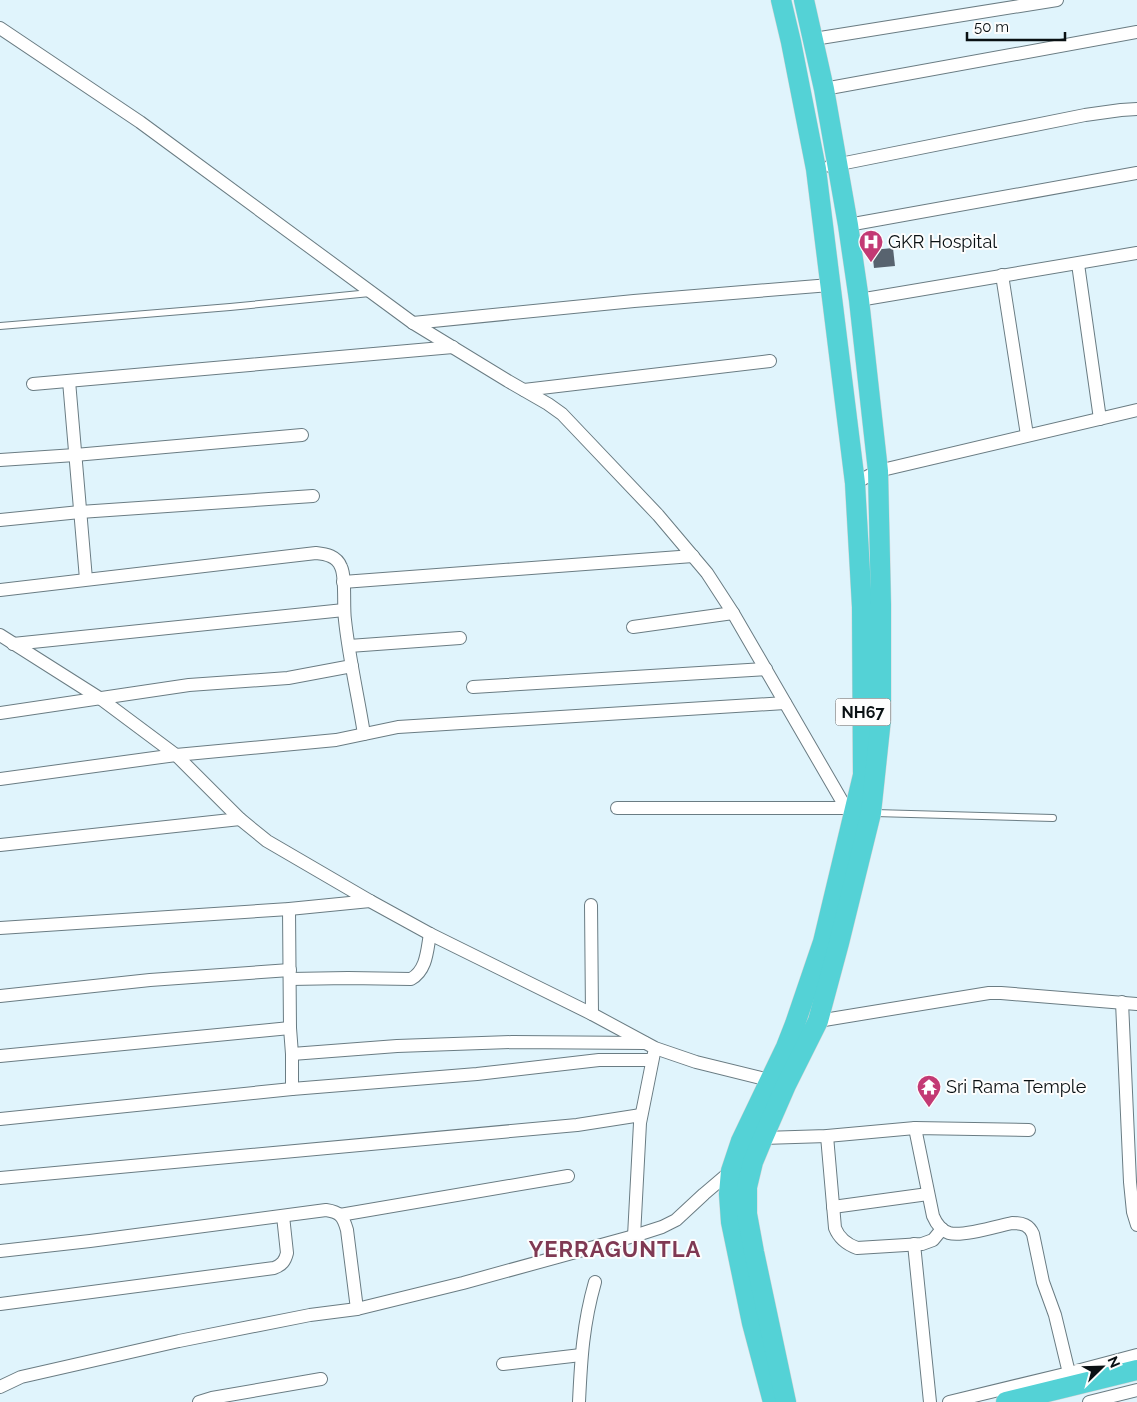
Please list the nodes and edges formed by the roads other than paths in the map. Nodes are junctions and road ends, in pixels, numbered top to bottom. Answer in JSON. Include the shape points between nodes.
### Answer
{"nodes":[{"id":1,"x":782,"y":0,"type":"edge"},
{"id":2,"x":804,"y":0,"type":"edge"},
{"id":3,"x":1057,"y":0,"type":"edge"},
{"id":4,"x":0,"y":28,"type":"edge"},
{"id":5,"x":1137,"y":32,"type":"edge"},
{"id":6,"x":814,"y":39,"type":"junction"},
{"id":7,"x":824,"y":89,"type":"junction"},
{"id":8,"x":1137,"y":109,"type":"edge"},
{"id":9,"x":837,"y":165,"type":"junction"},
{"id":10,"x":816,"y":169,"type":"junction"},
{"id":11,"x":1137,"y":173,"type":"edge"},
{"id":12,"x":848,"y":225,"type":"junction"},
{"id":13,"x":1137,"y":253,"type":"edge"},
{"id":14,"x":1078,"y":264,"type":"junction"},
{"id":15,"x":1002,"y":275,"type":"junction"},
{"id":16,"x":830,"y":284,"type":"junction"},
{"id":17,"x":372,"y":292,"type":"junction"},
{"id":18,"x":859,"y":300,"type":"junction"},
{"id":19,"x":413,"y":323,"type":"junction"},
{"id":20,"x":0,"y":326,"type":"edge"},
{"id":21,"x":453,"y":347,"type":"junction"},
{"id":22,"x":770,"y":361,"type":"dead end"},
{"id":23,"x":69,"y":381,"type":"junction"},
{"id":24,"x":33,"y":384,"type":"dead end"},
{"id":25,"x":524,"y":390,"type":"junction"},
{"id":26,"x":1137,"y":410,"type":"edge"},
{"id":27,"x":1100,"y":419,"type":"junction"},
{"id":28,"x":302,"y":435,"type":"dead end"},
{"id":29,"x":1027,"y":435,"type":"junction"},
{"id":30,"x":75,"y":455,"type":"junction"},
{"id":31,"x":0,"y":460,"type":"edge"},
{"id":32,"x":878,"y":471,"type":"junction"},
{"id":33,"x":855,"y":483,"type":"junction"},
{"id":34,"x":313,"y":496,"type":"dead end"},
{"id":35,"x":80,"y":512,"type":"junction"},
{"id":36,"x":0,"y":520,"type":"edge"},
{"id":37,"x":693,"y":556,"type":"junction"},
{"id":38,"x":86,"y":580,"type":"junction"},
{"id":39,"x":343,"y":582,"type":"junction"},
{"id":40,"x":0,"y":590,"type":"edge"},
{"id":41,"x":344,"y":610,"type":"junction"},
{"id":42,"x":733,"y":614,"type":"junction"},
{"id":43,"x":632,"y":627,"type":"dead end"},
{"id":44,"x":0,"y":635,"type":"edge"},
{"id":45,"x":460,"y":638,"type":"dead end"},
{"id":46,"x":17,"y":646,"type":"junction"},
{"id":47,"x":349,"y":646,"type":"junction"},
{"id":48,"x":0,"y":647,"type":"edge"},
{"id":49,"x":352,"y":666,"type":"junction"},
{"id":50,"x":766,"y":669,"type":"junction"},
{"id":51,"x":473,"y":687,"type":"dead end"},
{"id":52,"x":101,"y":699,"type":"junction"},
{"id":53,"x":785,"y":703,"type":"junction"},
{"id":54,"x":0,"y":714,"type":"edge"},
{"id":55,"x":364,"y":734,"type":"junction"},
{"id":56,"x":176,"y":755,"type":"junction"},
{"id":57,"x":0,"y":779,"type":"edge"},
{"id":58,"x":617,"y":808,"type":"dead end"},
{"id":59,"x":857,"y":811,"type":"junction"},
{"id":60,"x":1053,"y":818,"type":"dead end"},
{"id":61,"x":240,"y":819,"type":"junction"},
{"id":62,"x":0,"y":845,"type":"edge"},
{"id":63,"x":370,"y":901,"type":"junction"},
{"id":64,"x":591,"y":905,"type":"dead end"},
{"id":65,"x":290,"y":909,"type":"junction"},
{"id":66,"x":0,"y":928,"type":"edge"},
{"id":67,"x":430,"y":934,"type":"junction"},
{"id":68,"x":290,"y":975,"type":"junction"},
{"id":69,"x":0,"y":996,"type":"edge"},
{"id":70,"x":1122,"y":1002,"type":"junction"},
{"id":71,"x":1137,"y":1004,"type":"edge"},
{"id":72,"x":592,"y":1014,"type":"junction"},
{"id":73,"x":818,"y":1021,"type":"junction"},
{"id":74,"x":290,"y":1028,"type":"junction"},
{"id":75,"x":651,"y":1051,"type":"junction"},
{"id":76,"x":292,"y":1054,"type":"junction"},
{"id":77,"x":0,"y":1056,"type":"edge"},
{"id":78,"x":778,"y":1083,"type":"junction"},
{"id":79,"x":292,"y":1089,"type":"junction"},
{"id":80,"x":641,"y":1115,"type":"junction"},
{"id":81,"x":0,"y":1119,"type":"edge"},
{"id":82,"x":915,"y":1128,"type":"junction"},
{"id":83,"x":1030,"y":1130,"type":"dead end"},
{"id":84,"x":827,"y":1136,"type":"junction"},
{"id":85,"x":762,"y":1138,"type":"junction"},
{"id":86,"x":731,"y":1171,"type":"junction"},
{"id":87,"x":568,"y":1176,"type":"dead end"},
{"id":88,"x":0,"y":1178,"type":"edge"},
{"id":89,"x":928,"y":1194,"type":"junction"},
{"id":90,"x":833,"y":1207,"type":"junction"},
{"id":91,"x":340,"y":1215,"type":"junction"},
{"id":92,"x":282,"y":1216,"type":"junction"},
{"id":93,"x":1137,"y":1225,"type":"edge"},
{"id":94,"x":942,"y":1229,"type":"junction"},
{"id":95,"x":634,"y":1236,"type":"junction"},
{"id":96,"x":914,"y":1244,"type":"junction"},
{"id":97,"x":0,"y":1251,"type":"edge"},
{"id":98,"x":595,"y":1282,"type":"dead end"},
{"id":99,"x":0,"y":1304,"type":"edge"},
{"id":100,"x":357,"y":1310,"type":"junction"},
{"id":101,"x":582,"y":1355,"type":"junction"},
{"id":102,"x":1137,"y":1355,"type":"edge"},
{"id":103,"x":504,"y":1364,"type":"dead end"},
{"id":104,"x":1137,"y":1370,"type":"edge"},
{"id":105,"x":1069,"y":1373,"type":"junction"},
{"id":106,"x":321,"y":1379,"type":"dead end"},
{"id":107,"x":3,"y":1383,"type":"edge"},
{"id":108,"x":1137,"y":1390,"type":"edge"},
{"id":109,"x":1121,"y":1398,"type":"edge"},
{"id":110,"x":199,"y":1402,"type":"edge"},
{"id":111,"x":579,"y":1402,"type":"edge"},
{"id":112,"x":773,"y":1402,"type":"edge"},
{"id":113,"x":786,"y":1402,"type":"edge"},
{"id":114,"x":930,"y":1402,"type":"edge"},
{"id":115,"x":948,"y":1402,"type":"edge"},
{"id":116,"x":1006,"y":1402,"type":"edge"},
{"id":117,"x":1089,"y":1402,"type":"edge"}],
"edges":[{"from":1,"to":10,"type":"highway","number":"NH67"},
{"from":2,"to":6,"type":"highway","number":"NH67"},
{"from":3,"to":6,"type":"street"},
{"from":4,"to":17,"type":"street","via":[[140,122]]},
{"from":5,"to":7,"type":"street"},
{"from":6,"to":7,"type":"highway","number":"NH67"},
{"from":7,"to":9,"type":"highway","number":"NH67"},
{"from":8,"to":9,"type":"street","via":[[1085,115]]},
{"from":9,"to":10,"type":"street"},
{"from":9,"to":12,"type":"highway","number":"NH67"},
{"from":10,"to":16,"type":"highway","number":"NH67"},
{"from":11,"to":12,"type":"street"},
{"from":12,"to":18,"type":"highway","number":"NH67"},
{"from":13,"to":14,"type":"street"},
{"from":14,"to":15,"type":"street"},
{"from":14,"to":27,"type":"street"},
{"from":15,"to":18,"type":"street"},
{"from":15,"to":29,"type":"street"},
{"from":16,"to":19,"type":"street"},
{"from":16,"to":33,"type":"highway","number":"NH67"},
{"from":17,"to":19,"type":"street"},
{"from":17,"to":20,"type":"lane"},
{"from":18,"to":32,"type":"highway","number":"NH67"},
{"from":19,"to":21,"type":"street"},
{"from":21,"to":23,"type":"street"},
{"from":21,"to":25,"type":"street"},
{"from":22,"to":25,"type":"street"},
{"from":23,"to":24,"type":"street"},
{"from":23,"to":30,"type":"street"},
{"from":25,"to":37,"type":"street","via":[[562,414]]},
{"from":26,"to":27,"type":"street"},
{"from":27,"to":29,"type":"street"},
{"from":28,"to":30,"type":"street"},
{"from":29,"to":32,"type":"street"},
{"from":30,"to":31,"type":"street"},
{"from":30,"to":35,"type":"street"},
{"from":32,"to":33,"type":"street"},
{"from":32,"to":59,"type":"highway","number":"NH67","via":[[881,718]]},
{"from":33,"to":59,"type":"highway","number":"NH67","via":[[862,607],[863,775]]},
{"from":34,"to":35,"type":"street"},
{"from":35,"to":36,"type":"street"},
{"from":35,"to":38,"type":"street"},
{"from":37,"to":39,"type":"street"},
{"from":37,"to":42,"type":"street"},
{"from":38,"to":39,"type":"street","via":[[316,553],[336,559],[341,566]]},
{"from":38,"to":40,"type":"street"},
{"from":39,"to":41,"type":"street"},
{"from":41,"to":46,"type":"street"},
{"from":41,"to":47,"type":"street"},
{"from":42,"to":43,"type":"street"},
{"from":42,"to":50,"type":"street"},
{"from":44,"to":46,"type":"street"},
{"from":45,"to":47,"type":"street"},
{"from":46,"to":48,"type":"street"},
{"from":46,"to":52,"type":"street"},
{"from":47,"to":49,"type":"street"},
{"from":49,"to":52,"type":"street","via":[[288,678],[209,683]]},
{"from":49,"to":55,"type":"street"},
{"from":50,"to":51,"type":"street"},
{"from":50,"to":53,"type":"street"},
{"from":52,"to":54,"type":"street"},
{"from":52,"to":56,"type":"street"},
{"from":53,"to":55,"type":"street","via":[[398,727]]},
{"from":53,"to":59,"type":"street"},
{"from":55,"to":56,"type":"street","via":[[336,740]]},
{"from":56,"to":57,"type":"street"},
{"from":56,"to":61,"type":"street"},
{"from":58,"to":59,"type":"street"},
{"from":59,"to":60,"type":"lane"},
{"from":59,"to":73,"type":"highway","number":"NH67","via":[[839,943]]},
{"from":59,"to":78,"type":"highway","number":"NH67","via":[[823,942],[786,1048]]},
{"from":61,"to":62,"type":"street"},
{"from":61,"to":63,"type":"street","via":[[267,840]]},
{"from":63,"to":65,"type":"street"},
{"from":63,"to":67,"type":"street"},
{"from":64,"to":72,"type":"street"},
{"from":65,"to":66,"type":"street"},
{"from":65,"to":68,"type":"street"},
{"from":67,"to":68,"type":"street","via":[[422,969],[411,979]]},
{"from":67,"to":72,"type":"street"},
{"from":68,"to":69,"type":"street","via":[[150,980]]},
{"from":68,"to":74,"type":"street"},
{"from":70,"to":71,"type":"street"},
{"from":70,"to":73,"type":"street","via":[[988,993]]},
{"from":70,"to":93,"type":"street","via":[[1130,1182]]},
{"from":72,"to":75,"type":"street"},
{"from":73,"to":78,"type":"highway","number":"NH67"},
{"from":74,"to":76,"type":"street"},
{"from":74,"to":77,"type":"street"},
{"from":75,"to":76,"type":"street","via":[[530,1042],[397,1046]]},
{"from":75,"to":78,"type":"street"},
{"from":75,"to":79,"type":"street","via":[[478,1074]]},
{"from":75,"to":80,"type":"street"},
{"from":76,"to":79,"type":"street"},
{"from":78,"to":85,"type":"highway","number":"NH67"},
{"from":78,"to":86,"type":"highway","number":"NH67","via":[[741,1141]]},
{"from":79,"to":81,"type":"street"},
{"from":80,"to":88,"type":"street","via":[[577,1125]]},
{"from":80,"to":95,"type":"street"},
{"from":82,"to":83,"type":"street"},
{"from":82,"to":84,"type":"street"},
{"from":82,"to":89,"type":"street"},
{"from":84,"to":85,"type":"street"},
{"from":84,"to":90,"type":"street"},
{"from":85,"to":113,"type":"highway","number":"NH67","via":[[747,1187],[747,1214]]},
{"from":86,"to":95,"type":"street","via":[[676,1220]]},
{"from":86,"to":112,"type":"highway","number":"NH67","via":[[731,1222]]},
{"from":87,"to":91,"type":"street"},
{"from":89,"to":90,"type":"street"},
{"from":89,"to":94,"type":"street","via":[[933,1216]]},
{"from":90,"to":96,"type":"street","via":[[838,1235],[850,1246]]},
{"from":91,"to":92,"type":"street","via":[[326,1210]]},
{"from":91,"to":100,"type":"street","via":[[347,1230]]},
{"from":92,"to":97,"type":"street"},
{"from":92,"to":99,"type":"street","via":[[287,1253],[286,1259],[278,1266]]},
{"from":94,"to":96,"type":"street","via":[[928,1242]]},
{"from":94,"to":105,"type":"street","via":[[962,1233],[1012,1223],[1026,1224],[1031,1229]]},
{"from":95,"to":100,"type":"street"},
{"from":96,"to":114,"type":"street"},
{"from":98,"to":101,"type":"street"},
{"from":100,"to":107,"type":"street","via":[[310,1314]]},
{"from":101,"to":103,"type":"street"},
{"from":101,"to":111,"type":"street"},
{"from":102,"to":105,"type":"street"},
{"from":104,"to":116,"type":"highway"},
{"from":105,"to":115,"type":"street"},
{"from":106,"to":110,"type":"street"},
{"from":108,"to":109,"type":"street"},
{"from":109,"to":117,"type":"street"}]}
